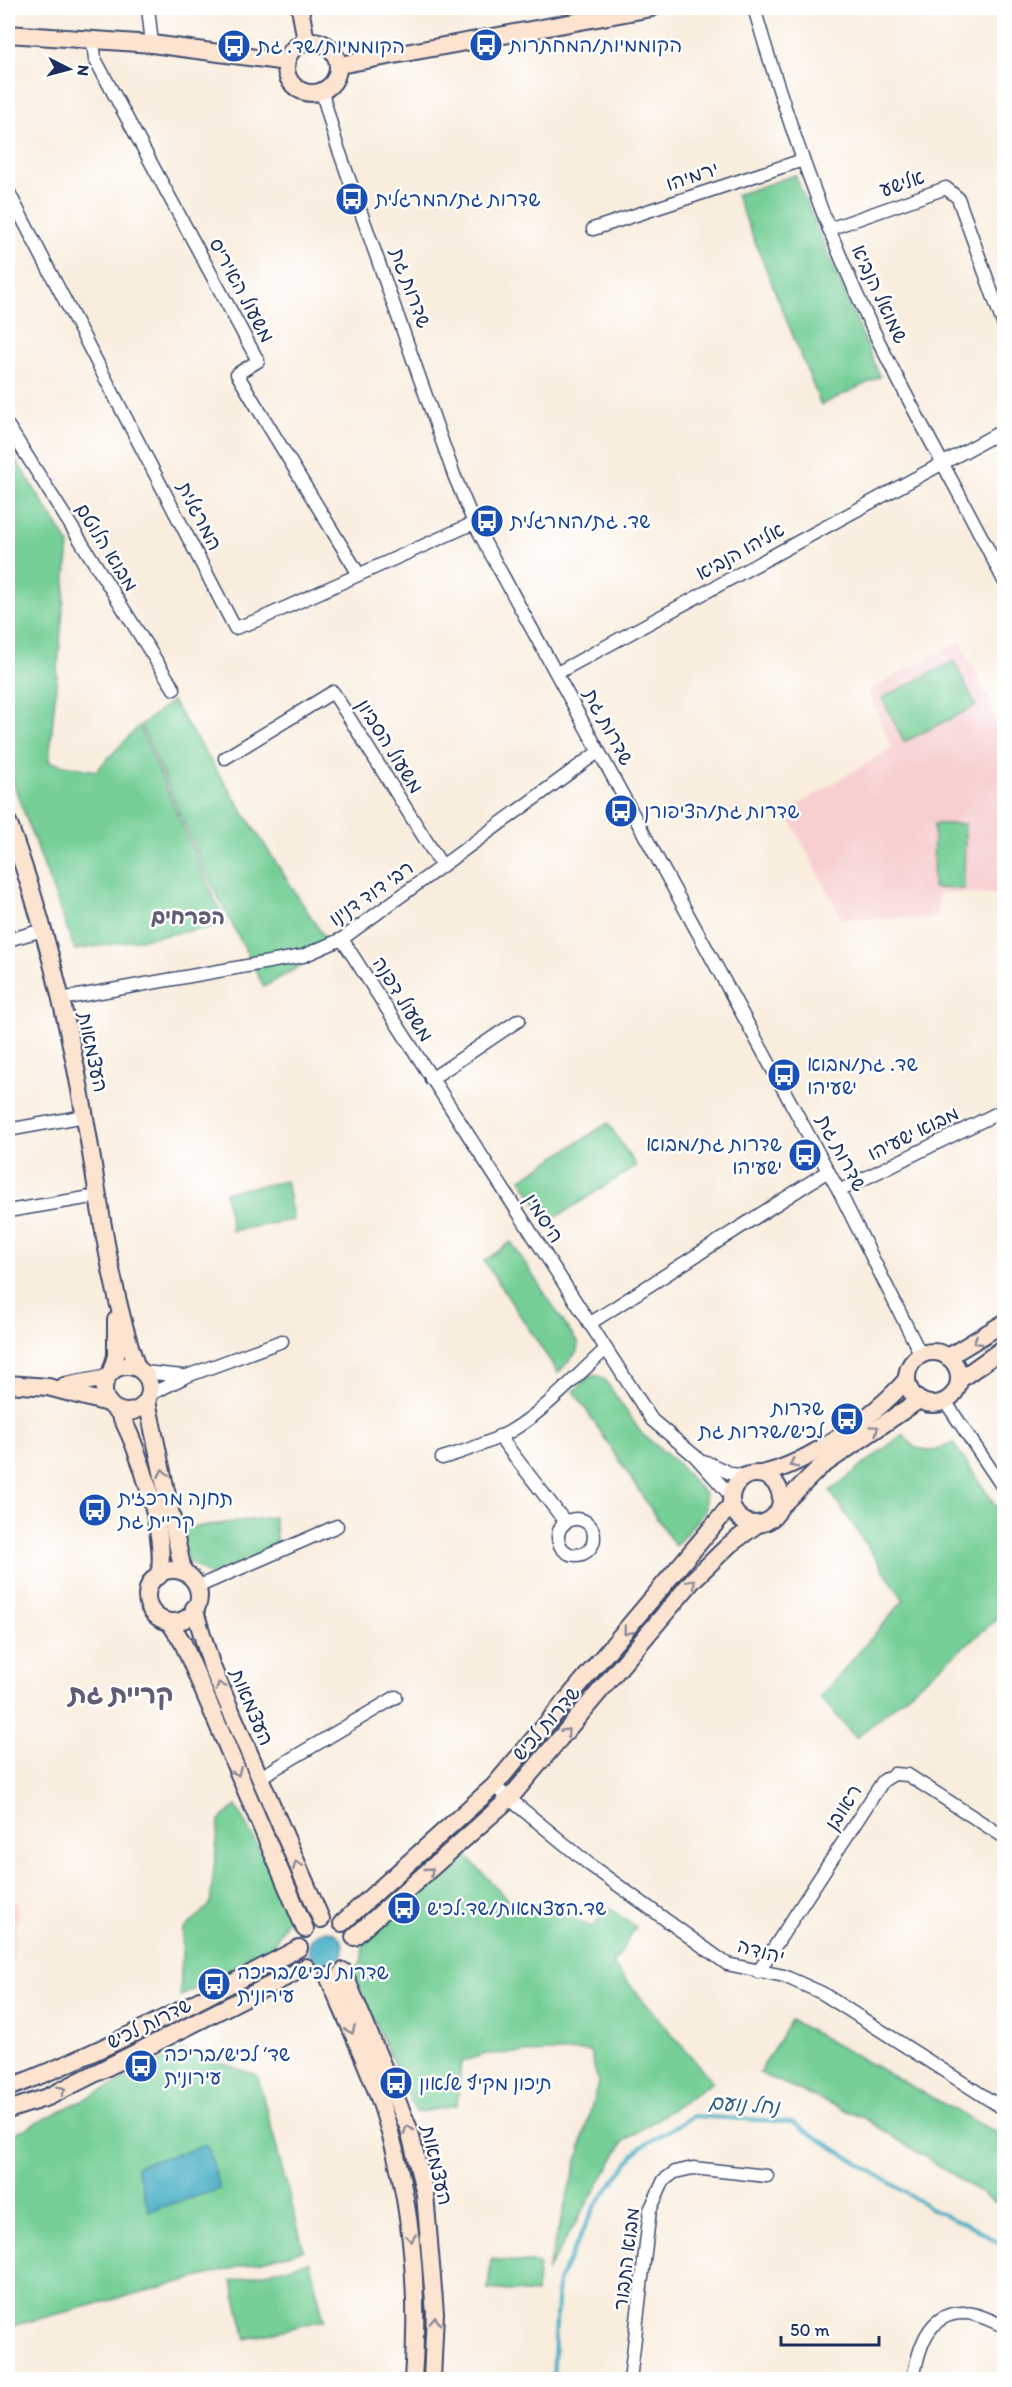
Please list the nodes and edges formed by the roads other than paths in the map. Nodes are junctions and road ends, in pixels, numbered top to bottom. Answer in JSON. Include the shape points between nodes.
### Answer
{"nodes":[{"id":1,"x":148,"y":8,"type":"edge"},
{"id":2,"x":300,"y":8,"type":"edge"},
{"id":3,"x":652,"y":8,"type":"edge"},
{"id":4,"x":754,"y":8,"type":"edge"},
{"id":5,"x":619,"y":10,"type":"edge"},
{"id":6,"x":8,"y":34,"type":"edge"},
{"id":7,"x":93,"y":41,"type":"junction"},
{"id":8,"x":306,"y":41,"type":"junction"},
{"id":9,"x":152,"y":44,"type":"junction"},
{"id":10,"x":286,"y":62,"type":"junction"},
{"id":11,"x":339,"y":65,"type":"junction"},
{"id":12,"x":322,"y":92,"type":"junction"},
{"id":13,"x":803,"y":160,"type":"junction"},
{"id":14,"x":8,"y":190,"type":"edge"},
{"id":15,"x":593,"y":230,"type":"dead end"},
{"id":16,"x":829,"y":230,"type":"junction"},
{"id":17,"x":1005,"y":326,"type":"edge"},
{"id":18,"x":8,"y":426,"type":"edge"},
{"id":19,"x":1005,"y":430,"type":"edge"},
{"id":20,"x":942,"y":462,"type":"junction"},
{"id":21,"x":474,"y":523,"type":"junction"},
{"id":22,"x":358,"y":573,"type":"junction"},
{"id":23,"x":1005,"y":581,"type":"edge"},
{"id":24,"x":557,"y":673,"type":"junction"},
{"id":25,"x":174,"y":689,"type":"dead end"},
{"id":26,"x":598,"y":752,"type":"junction"},
{"id":27,"x":225,"y":758,"type":"dead end"},
{"id":28,"x":8,"y":822,"type":"edge"},
{"id":29,"x":442,"y":866,"type":"junction"},
{"id":30,"x":42,"y":930,"type":"junction"},
{"id":31,"x":342,"y":939,"type":"junction"},
{"id":32,"x":8,"y":940,"type":"edge"},
{"id":33,"x":61,"y":999,"type":"junction"},
{"id":34,"x":519,"y":1020,"type":"dead end"},
{"id":35,"x":431,"y":1079,"type":"junction"},
{"id":36,"x":1005,"y":1110,"type":"edge"},
{"id":37,"x":85,"y":1116,"type":"junction"},
{"id":38,"x":8,"y":1130,"type":"edge"},
{"id":39,"x":828,"y":1171,"type":"junction"},
{"id":40,"x":839,"y":1191,"type":"junction"},
{"id":41,"x":98,"y":1196,"type":"junction"},
{"id":42,"x":8,"y":1211,"type":"edge"},
{"id":43,"x":115,"y":1295,"type":"junction"},
{"id":44,"x":1005,"y":1323,"type":"edge"},
{"id":45,"x":589,"y":1324,"type":"junction"},
{"id":46,"x":282,"y":1341,"type":"dead end"},
{"id":47,"x":1005,"y":1348,"type":"edge"},
{"id":48,"x":606,"y":1349,"type":"junction"},
{"id":49,"x":921,"y":1355,"type":"junction"},
{"id":50,"x":948,"y":1357,"type":"junction"},
{"id":51,"x":140,"y":1370,"type":"junction"},
{"id":52,"x":109,"y":1375,"type":"junction"},
{"id":53,"x":187,"y":1376,"type":"junction"},
{"id":54,"x":907,"y":1379,"type":"junction"},
{"id":55,"x":959,"y":1380,"type":"junction"},
{"id":56,"x":8,"y":1384,"type":"edge"},
{"id":57,"x":48,"y":1387,"type":"junction"},
{"id":58,"x":148,"y":1398,"type":"junction"},
{"id":59,"x":919,"y":1400,"type":"junction"},
{"id":60,"x":945,"y":1401,"type":"junction"},
{"id":61,"x":113,"y":1406,"type":"junction"},
{"id":62,"x":499,"y":1436,"type":"junction"},
{"id":63,"x":695,"y":1456,"type":"junction"},
{"id":64,"x":442,"y":1458,"type":"dead end"},
{"id":65,"x":753,"y":1475,"type":"junction"},
{"id":66,"x":1005,"y":1489,"type":"edge"},
{"id":67,"x":731,"y":1501,"type":"junction"},
{"id":68,"x":781,"y":1506,"type":"junction"},
{"id":69,"x":566,"y":1523,"type":"dead end"},
{"id":70,"x":756,"y":1525,"type":"junction"},
{"id":71,"x":337,"y":1526,"type":"dead end"},
{"id":72,"x":183,"y":1571,"type":"junction"},
{"id":73,"x":159,"y":1575,"type":"junction"},
{"id":74,"x":197,"y":1587,"type":"junction"},
{"id":75,"x":194,"y":1608,"type":"junction"},
{"id":76,"x":170,"y":1623,"type":"junction"},
{"id":77,"x":396,"y":1697,"type":"dead end"},
{"id":78,"x":259,"y":1778,"type":"junction"},
{"id":79,"x":494,"y":1786,"type":"junction"},
{"id":80,"x":509,"y":1799,"type":"junction"},
{"id":81,"x":1005,"y":1837,"type":"edge"},
{"id":82,"x":321,"y":1919,"type":"junction"},
{"id":83,"x":342,"y":1923,"type":"junction"},
{"id":84,"x":305,"y":1929,"type":"junction"},
{"id":85,"x":299,"y":1948,"type":"junction"},
{"id":86,"x":347,"y":1959,"type":"junction"},
{"id":87,"x":306,"y":1967,"type":"junction"},
{"id":88,"x":758,"y":1972,"type":"junction"},
{"id":89,"x":8,"y":2088,"type":"edge"},
{"id":90,"x":1005,"y":2109,"type":"edge"},
{"id":91,"x":8,"y":2110,"type":"edge"},
{"id":92,"x":767,"y":2176,"type":"dead end"},
{"id":93,"x":1005,"y":2326,"type":"edge"},
{"id":94,"x":413,"y":2379,"type":"edge"},
{"id":95,"x":432,"y":2379,"type":"edge"},
{"id":96,"x":630,"y":2379,"type":"edge"},
{"id":97,"x":913,"y":2379,"type":"edge"}],
"edges":[{"from":1,"to":9,"type":"street"},
{"from":2,"to":8,"type":"street"},
{"from":3,"to":5,"type":"street"},
{"from":4,"to":13,"type":"street","name":"שמואל הנביא"},
{"from":5,"to":11,"type":"street"},
{"from":6,"to":7,"type":"street"},
{"from":7,"to":9,"type":"street"},
{"from":7,"to":22,"type":"street","name":"משעול האיריס","via":[[95,59],[258,361],[237,374]]},
{"from":8,"to":10,"type":"street","via":[[292,50]]},
{"from":8,"to":11,"type":"street","via":[[328,45]]},
{"from":9,"to":10,"type":"street"},
{"from":10,"to":12,"type":"street","via":[[287,75],[294,86],[305,93]]},
{"from":11,"to":12,"type":"street","via":[[335,81]]},
{"from":12,"to":21,"type":"street","name":"שדרות גת","via":[[336,142]]},
{"from":13,"to":15,"type":"street","name":"ירמיהו"},
{"from":13,"to":16,"type":"street","name":"שמואל הנביא"},
{"from":14,"to":22,"type":"street","name":"המרגלית","via":[[236,628]]},
{"from":16,"to":17,"type":"street","name":"אלישע","via":[[946,188],[958,198]]},
{"from":16,"to":20,"type":"street","name":"שמואל הנביא","via":[[878,339]]},
{"from":18,"to":25,"type":"street","name":"מבוא הלוטם"},
{"from":19,"to":20,"type":"street"},
{"from":20,"to":23,"type":"street","name":"שמואל הנביא"},
{"from":20,"to":24,"type":"street","name":"אליהו הנביא"},
{"from":21,"to":22,"type":"street","name":"המרגלית"},
{"from":21,"to":24,"type":"street","name":"שדרות גת"},
{"from":24,"to":26,"type":"street","name":"שדרות גת"},
{"from":26,"to":29,"type":"street","name":"רבי דוד דנינו"},
{"from":26,"to":39,"type":"street","name":"שדרות גת"},
{"from":27,"to":29,"type":"street","name":"משעול הסביון","via":[[333,692]]},
{"from":28,"to":30,"type":"street","name":"העצמאות"},
{"from":29,"to":31,"type":"street","name":"רבי דוד דנינו"},
{"from":30,"to":32,"type":"street"},
{"from":30,"to":33,"type":"street","name":"העצמאות"},
{"from":31,"to":33,"type":"street","name":"רבי דוד דנינו","via":[[303,956]]},
{"from":31,"to":35,"type":"street","name":"משעול דפנה"},
{"from":33,"to":37,"type":"street","name":"העצמאות"},
{"from":34,"to":35,"type":"street"},
{"from":35,"to":45,"type":"street","name":"היסמין"},
{"from":36,"to":40,"type":"street","name":"מבוא ישעיהו"},
{"from":37,"to":38,"type":"street"},
{"from":37,"to":41,"type":"street","name":"העצמאות"},
{"from":39,"to":40,"type":"street","name":"שדרות גת"},
{"from":39,"to":45,"type":"street"},
{"from":40,"to":49,"type":"street","name":"שדרות גת"},
{"from":41,"to":42,"type":"street"},
{"from":41,"to":43,"type":"street","name":"העצמאות"},
{"from":43,"to":51,"type":"street","name":"העצמאות"},
{"from":43,"to":52,"type":"street","name":"העצמאות","via":[[117,1345]]},
{"from":44,"to":50,"type":"street","one_way":true},
{"from":45,"to":48,"type":"street","name":"היסמין"},
{"from":46,"to":53,"type":"street"},
{"from":47,"to":55,"type":"street"},
{"from":48,"to":62,"type":"street","via":[[540,1409]]},
{"from":48,"to":63,"type":"street","name":"היסמין","via":[[652,1420]]},
{"from":49,"to":50,"type":"street","via":[[935,1352]]},
{"from":49,"to":54,"type":"street","via":[[910,1365]]},
{"from":50,"to":55,"type":"street"},
{"from":51,"to":52,"type":"street","via":[[124,1366]]},
{"from":51,"to":53,"type":"street"},
{"from":51,"to":58,"type":"street","via":[[149,1383]]},
{"from":52,"to":57,"type":"street","via":[[84,1383]]},
{"from":52,"to":61,"type":"street","via":[[104,1390]]},
{"from":53,"to":58,"type":"street"},
{"from":54,"to":59,"type":"street"},
{"from":54,"to":65,"type":"street","one_way":true,"via":[[812,1454],[792,1466]]},
{"from":55,"to":60,"type":"street","via":[[957,1389]]},
{"from":56,"to":57,"type":"street"},
{"from":57,"to":61,"type":"street"},
{"from":58,"to":61,"type":"street","via":[[137,1410]]},
{"from":72,"to":58,"type":"street","one_way":true},
{"from":59,"to":60,"type":"street","via":[[927,1404]]},
{"from":68,"to":59,"type":"street","one_way":true,"via":[[819,1468]]},
{"from":60,"to":66,"type":"street"},
{"from":61,"to":73,"type":"street","via":[[132,1437],[151,1501],[161,1554]]},
{"from":62,"to":64,"type":"street"},
{"from":62,"to":69,"type":"street"},
{"from":63,"to":65,"type":"street","name":"היסמין","via":[[717,1468]]},
{"from":63,"to":67,"type":"street","name":"היסמין"},
{"from":65,"to":67,"type":"street","via":[[733,1488]]},
{"from":65,"to":68,"type":"street","via":[[769,1477],[780,1489]]},
{"from":67,"to":70,"type":"street","via":[[740,1519]]},
{"from":67,"to":79,"type":"street","name":"שדרות לכיש","one_way":true},
{"from":68,"to":70,"type":"street","via":[[772,1520]]},
{"from":80,"to":70,"type":"street","name":"שדרות לכיש","one_way":true,"via":[[694,1579]]},
{"from":71,"to":74,"type":"street"},
{"from":72,"to":73,"type":"street","via":[[167,1570]]},
{"from":72,"to":74,"type":"street"},
{"from":73,"to":76,"type":"street","via":[[150,1588],[149,1604],[156,1617]]},
{"from":74,"to":75,"type":"street"},
{"from":75,"to":76,"type":"street","via":[[183,1620]]},
{"from":78,"to":75,"type":"street","name":"העצמאות","one_way":true,"via":[[212,1667]]},
{"from":76,"to":84,"type":"street","name":"העצמאות","one_way":true,"via":[[183,1643]]},
{"from":77,"to":78,"type":"street"},
{"from":82,"to":78,"type":"street","name":"העצמאות","one_way":true},
{"from":79,"to":80,"type":"street","name":"יהודה"},
{"from":79,"to":83,"type":"street","name":"שדרות לכיש"},
{"from":86,"to":80,"type":"street","name":"שדרות לכיש","one_way":true},
{"from":80,"to":88,"type":"street","name":"יהודה","via":[[626,1892],[728,1964]]},
{"from":81,"to":88,"type":"street","name":"ראובן","via":[[908,1775],[894,1774],[883,1781]]},
{"from":82,"to":83,"type":"street"},
{"from":82,"to":84,"type":"street"},
{"from":83,"to":86,"type":"street"},
{"from":84,"to":85,"type":"street"},
{"from":85,"to":87,"type":"street"},
{"from":85,"to":89,"type":"street","name":"שדרות לכיש","via":[[192,2004]]},
{"from":86,"to":87,"type":"street","via":[[320,1975]]},
{"from":86,"to":94,"type":"street","name":"העצמאות","one_way":true,"via":[[404,2189],[413,2265]]},
{"from":95,"to":86,"type":"street","name":"העצמאות","one_way":true,"via":[[435,2313],[425,2194],[409,2129]]},
{"from":91,"to":87,"type":"street","name":"שדרות לכיש","one_way":true,"via":[[48,2097]]},
{"from":88,"to":90,"type":"street","name":"יהודה","via":[[784,1976],[822,1993]]},
{"from":92,"to":96,"type":"street","name":"מבוא התבור","via":[[693,2168],[675,2172],[664,2180],[650,2210]]},
{"from":93,"to":97,"type":"street","via":[[965,2313],[947,2316],[924,2336]]}]}
